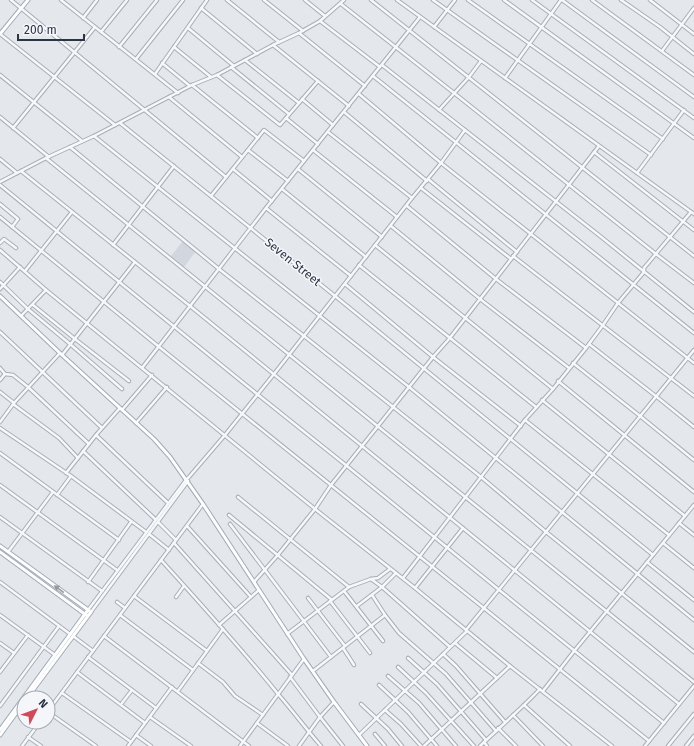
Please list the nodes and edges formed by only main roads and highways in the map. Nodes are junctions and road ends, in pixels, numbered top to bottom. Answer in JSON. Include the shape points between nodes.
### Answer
{"nodes":[{"id":1,"x":28,"y":0,"type":"edge"},
{"id":2,"x":0,"y":34,"type":"edge"},
{"id":3,"x":0,"y":296,"type":"edge"},
{"id":4,"x":0,"y":546,"type":"edge"},
{"id":5,"x":0,"y":552,"type":"edge"},
{"id":6,"x":86,"y":616,"type":"junction"},
{"id":7,"x":71,"y":635,"type":"junction"},
{"id":8,"x":33,"y":690,"type":"edge"},
{"id":9,"x":16,"y":713,"type":"edge"},
{"id":10,"x":0,"y":730,"type":"edge"},
{"id":11,"x":0,"y":735,"type":"edge"},
{"id":12,"x":367,"y":746,"type":"edge"}],
"edges":[{"from":1,"to":2,"type":"main road"},
{"from":3,"to":12,"type":"main road","via":[[165,451],[187,480],[304,659]]},
{"from":6,"to":4,"type":"main road","one_way":true,"via":[[89,611]]},
{"from":5,"to":6,"type":"main road"},
{"from":6,"to":7,"type":"main road"},
{"from":7,"to":8,"type":"main road"},
{"from":7,"to":10,"type":"main road"},
{"from":9,"to":11,"type":"main road"}]}
